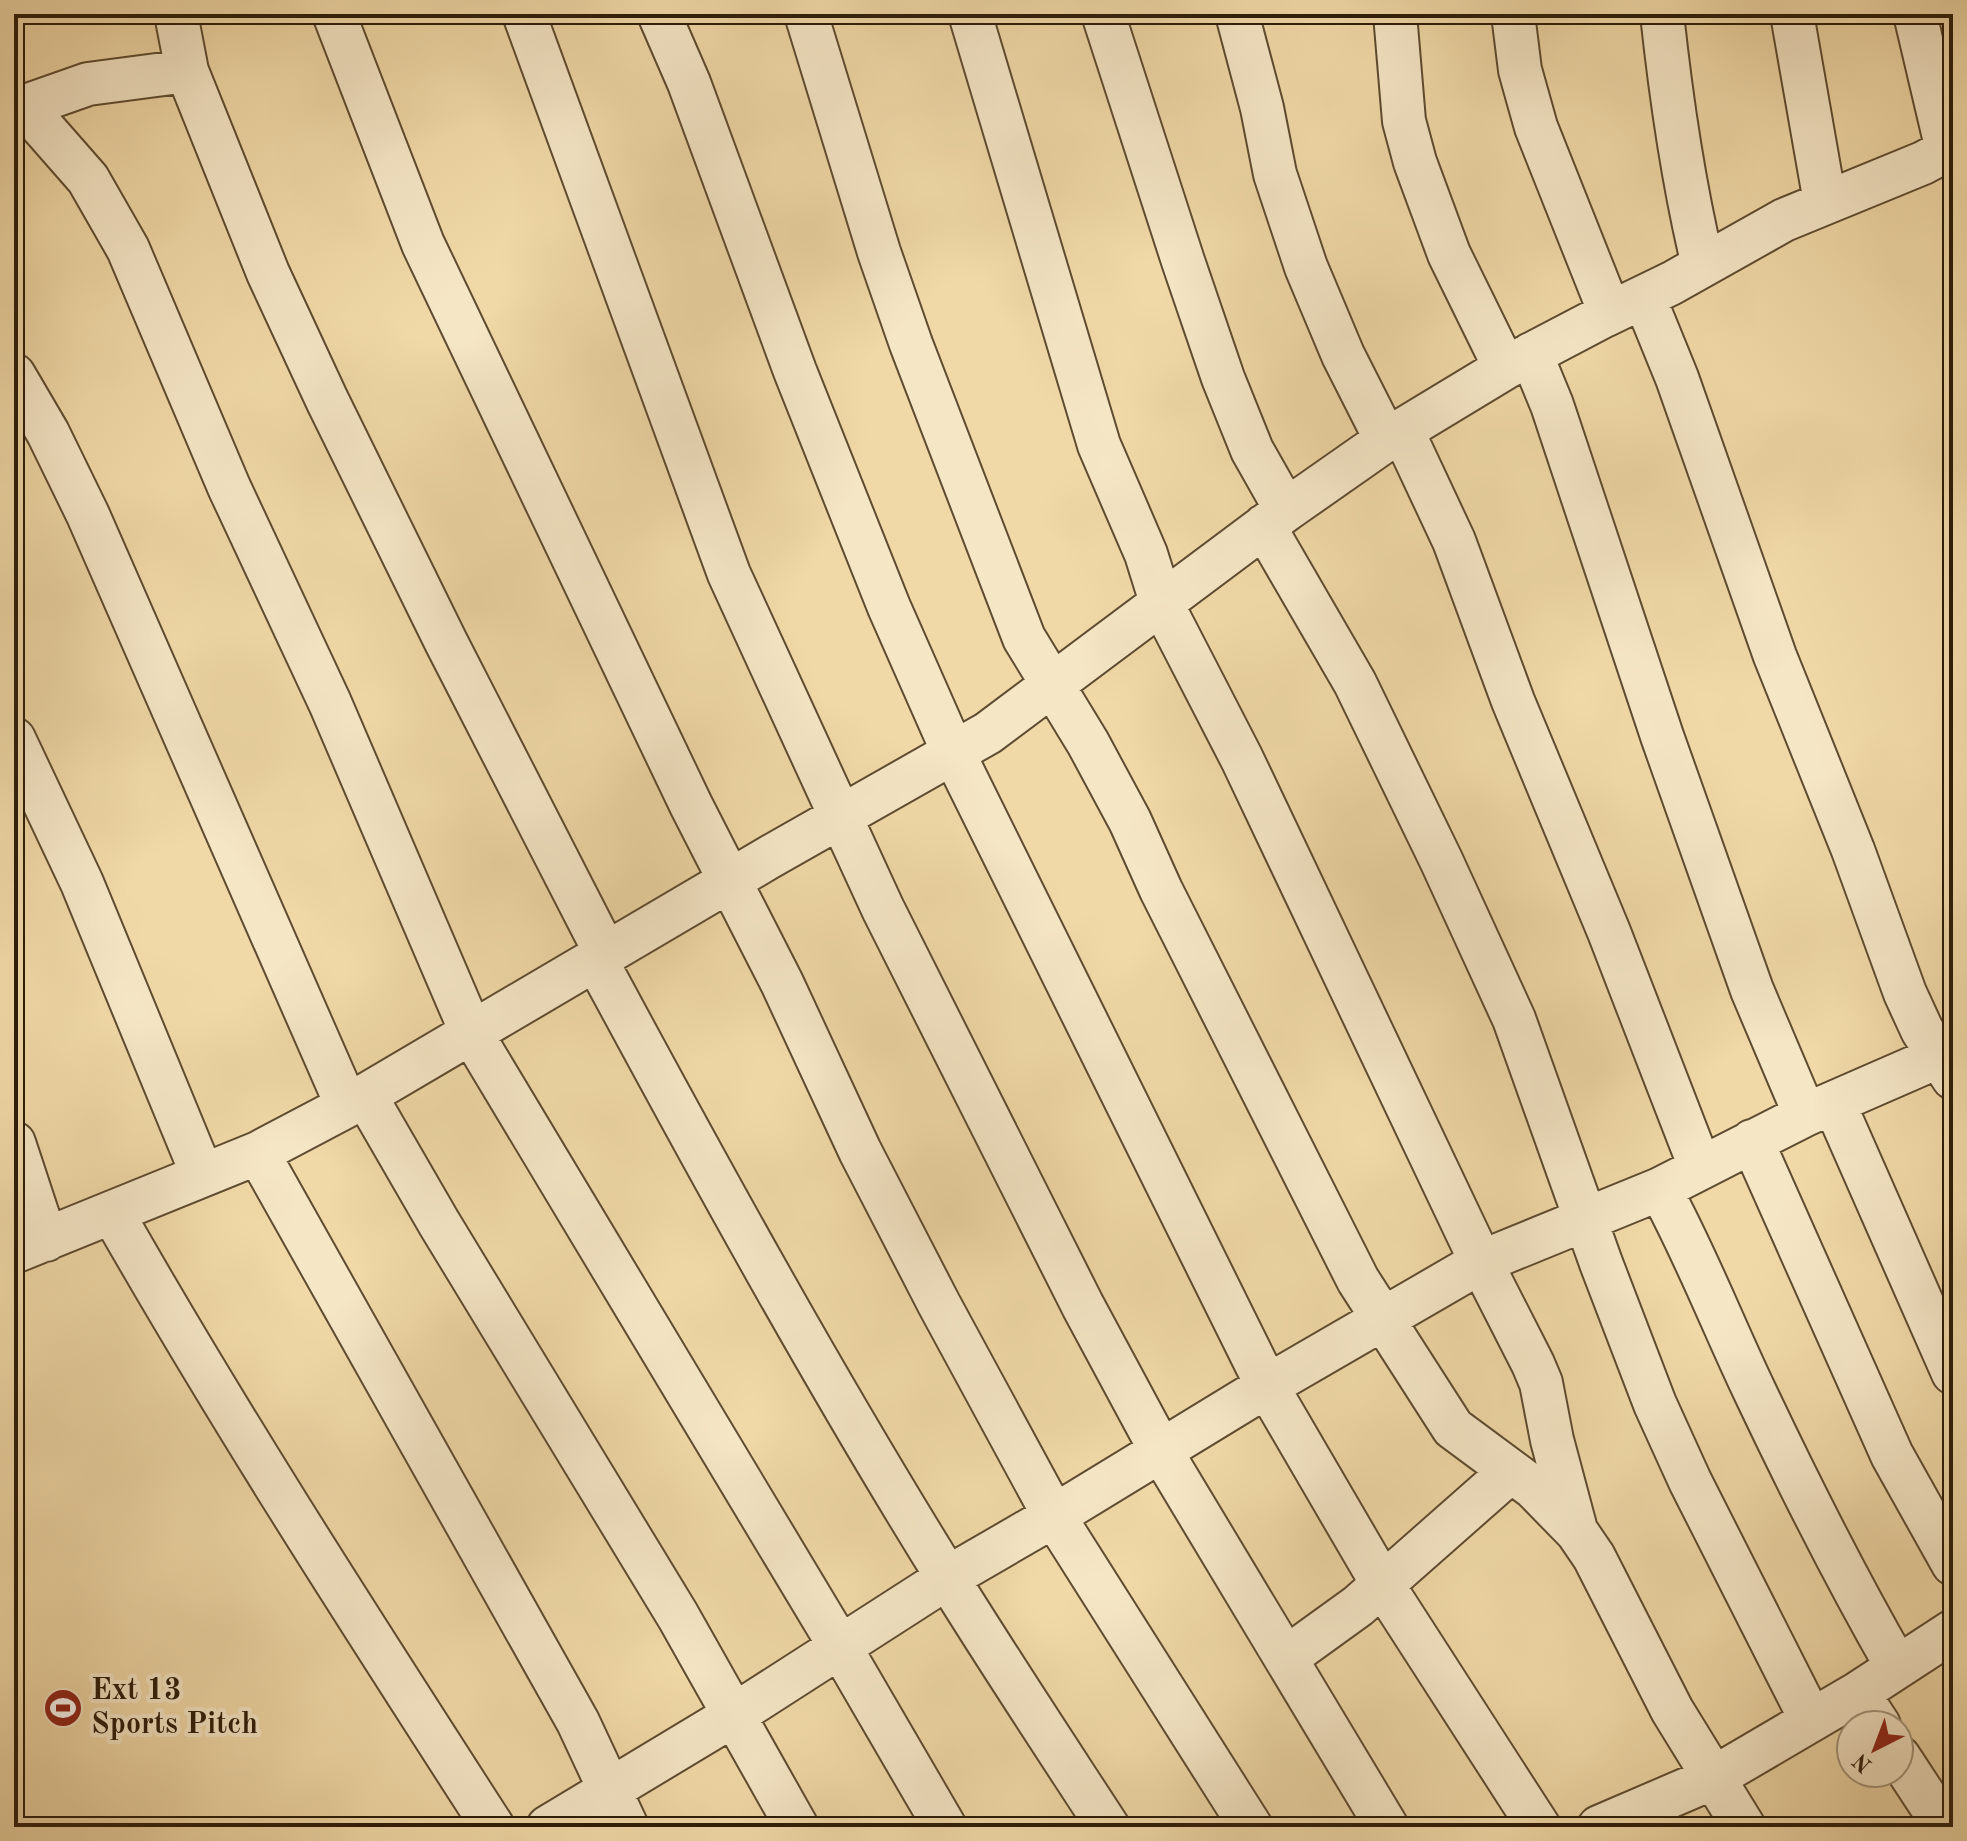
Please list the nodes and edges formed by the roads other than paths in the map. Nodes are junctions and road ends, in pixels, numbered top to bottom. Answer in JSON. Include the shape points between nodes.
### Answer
{"nodes":[{"id":1,"x":176,"y":14,"type":"edge"},
{"id":2,"x":334,"y":14,"type":"edge"},
{"id":3,"x":524,"y":14,"type":"edge"},
{"id":4,"x":659,"y":14,"type":"edge"},
{"id":5,"x":806,"y":14,"type":"edge"},
{"id":6,"x":970,"y":14,"type":"edge"},
{"id":7,"x":1103,"y":14,"type":"edge"},
{"id":8,"x":1237,"y":14,"type":"edge"},
{"id":9,"x":1395,"y":14,"type":"edge"},
{"id":10,"x":1513,"y":14,"type":"edge"},
{"id":11,"x":1662,"y":14,"type":"edge"},
{"id":12,"x":1792,"y":14,"type":"edge"},
{"id":13,"x":1915,"y":14,"type":"edge"},
{"id":14,"x":187,"y":71,"type":"junction"},
{"id":15,"x":19,"y":108,"type":"edge"},
{"id":16,"x":1950,"y":149,"type":"edge"},
{"id":17,"x":1825,"y":202,"type":"junction"},
{"id":18,"x":1703,"y":265,"type":"junction"},
{"id":19,"x":1627,"y":305,"type":"junction"},
{"id":20,"x":1518,"y":361,"type":"junction"},
{"id":21,"x":14,"y":375,"type":"edge"},
{"id":22,"x":1394,"y":435,"type":"junction"},
{"id":23,"x":1275,"y":518,"type":"junction"},
{"id":24,"x":1161,"y":602,"type":"junction"},
{"id":25,"x":1051,"y":686,"type":"junction"},
{"id":26,"x":14,"y":739,"type":"edge"},
{"id":27,"x":953,"y":752,"type":"junction"},
{"id":28,"x":840,"y":817,"type":"junction"},
{"id":29,"x":729,"y":881,"type":"junction"},
{"id":30,"x":601,"y":957,"type":"junction"},
{"id":31,"x":472,"y":1034,"type":"junction"},
{"id":32,"x":1946,"y":1068,"type":"edge"},
{"id":33,"x":356,"y":1101,"type":"junction"},
{"id":34,"x":1820,"y":1109,"type":"junction"},
{"id":35,"x":1752,"y":1141,"type":"junction"},
{"id":36,"x":14,"y":1143,"type":"edge"},
{"id":37,"x":258,"y":1153,"type":"junction"},
{"id":38,"x":1700,"y":1167,"type":"junction"},
{"id":39,"x":202,"y":1174,"type":"junction"},
{"id":40,"x":1660,"y":1189,"type":"junction"},
{"id":41,"x":113,"y":1214,"type":"junction"},
{"id":42,"x":1586,"y":1221,"type":"junction"},
{"id":43,"x":30,"y":1246,"type":"edge"},
{"id":44,"x":1481,"y":1262,"type":"junction"},
{"id":45,"x":1381,"y":1318,"type":"junction"},
{"id":46,"x":1953,"y":1373,"type":"edge"},
{"id":47,"x":1267,"y":1386,"type":"junction"},
{"id":48,"x":1161,"y":1451,"type":"junction"},
{"id":49,"x":1511,"y":1471,"type":"junction"},
{"id":50,"x":1054,"y":1516,"type":"junction"},
{"id":51,"x":1577,"y":1532,"type":"junction"},
{"id":52,"x":1953,"y":1564,"type":"edge"},
{"id":53,"x":947,"y":1578,"type":"junction"},
{"id":54,"x":1383,"y":1585,"type":"junction"},
{"id":55,"x":1953,"y":1631,"type":"edge"},
{"id":56,"x":839,"y":1645,"type":"junction"},
{"id":57,"x":1286,"y":1658,"type":"junction"},
{"id":58,"x":1897,"y":1667,"type":"junction"},
{"id":59,"x":1868,"y":1709,"type":"edge"},
{"id":60,"x":734,"y":1715,"type":"junction"},
{"id":61,"x":1835,"y":1715,"type":"edge"},
{"id":62,"x":1811,"y":1720,"type":"junction"},
{"id":63,"x":1915,"y":1777,"type":"edge"},
{"id":64,"x":1713,"y":1778,"type":"junction"},
{"id":65,"x":620,"y":1809,"type":"edge"},
{"id":66,"x":1944,"y":1813,"type":"edge"},
{"id":67,"x":493,"y":1827,"type":"edge"},
{"id":68,"x":548,"y":1827,"type":"edge"},
{"id":69,"x":797,"y":1827,"type":"edge"},
{"id":70,"x":945,"y":1827,"type":"edge"},
{"id":71,"x":1108,"y":1827,"type":"edge"},
{"id":72,"x":1251,"y":1827,"type":"edge"},
{"id":73,"x":1387,"y":1827,"type":"edge"},
{"id":74,"x":1539,"y":1827,"type":"edge"},
{"id":75,"x":1599,"y":1827,"type":"edge"},
{"id":76,"x":1744,"y":1827,"type":"edge"}],
"edges":[{"from":1,"to":14,"type":"street"},
{"from":2,"to":29,"type":"street","via":[[423,244]]},
{"from":3,"to":28,"type":"street","via":[[729,574]]},
{"from":4,"to":27,"type":"street","via":[[889,607]]},
{"from":5,"to":25,"type":"street","via":[[911,344],[1024,638]]},
{"from":6,"to":24,"type":"street","via":[[1099,445]]},
{"from":7,"to":23,"type":"street","via":[[1183,261]]},
{"from":8,"to":22,"type":"street","via":[[1275,174],[1306,267],[1343,355]]},
{"from":9,"to":20,"type":"street","via":[[1401,104],[1415,162],[1449,254]]},
{"from":10,"to":19,"type":"street","via":[[1520,70],[1536,127]]},
{"from":11,"to":18,"type":"street","via":[[1680,155]]},
{"from":12,"to":17,"type":"street"},
{"from":13,"to":16,"type":"street"},
{"from":14,"to":15,"type":"street","via":[[88,84]]},
{"from":14,"to":30,"type":"street","via":[[268,273],[327,400]]},
{"from":15,"to":31,"type":"street","via":[[88,179],[128,249]]},
{"from":16,"to":17,"type":"street"},
{"from":17,"to":18,"type":"street"},
{"from":18,"to":19,"type":"street"},
{"from":19,"to":20,"type":"street"},
{"from":19,"to":32,"type":"street","via":[[1677,378],[1775,656],[1905,993]]},
{"from":20,"to":22,"type":"street"},
{"from":20,"to":34,"type":"street","via":[[1552,405],[1752,990]]},
{"from":21,"to":33,"type":"street","via":[[88,515]]},
{"from":22,"to":23,"type":"street"},
{"from":22,"to":38,"type":"street","via":[[1458,551]]},
{"from":23,"to":24,"type":"street"},
{"from":23,"to":42,"type":"street","via":[[1514,1019]]},
{"from":24,"to":25,"type":"street"},
{"from":24,"to":44,"type":"street","via":[[1242,759]]},
{"from":25,"to":27,"type":"street"},
{"from":25,"to":45,"type":"street","via":[[1130,821]]},
{"from":26,"to":39,"type":"street","via":[[82,883]]},
{"from":27,"to":28,"type":"street"},
{"from":27,"to":47,"type":"street"},
{"from":28,"to":29,"type":"street"},
{"from":28,"to":48,"type":"street","via":[[1076,1292]]},
{"from":29,"to":30,"type":"street"},
{"from":29,"to":50,"type":"street","via":[[867,1165]]},
{"from":30,"to":31,"type":"street"},
{"from":30,"to":53,"type":"street","via":[[702,1159]]},
{"from":31,"to":33,"type":"street"},
{"from":31,"to":56,"type":"street"},
{"from":32,"to":34,"type":"street"},
{"from":33,"to":37,"type":"street"},
{"from":33,"to":60,"type":"street","via":[[439,1223]]},
{"from":34,"to":35,"type":"street"},
{"from":34,"to":46,"type":"street"},
{"from":35,"to":38,"type":"street"},
{"from":35,"to":52,"type":"street","via":[[1880,1430]]},
{"from":36,"to":43,"type":"street"},
{"from":37,"to":39,"type":"street"},
{"from":37,"to":65,"type":"street","via":[[571,1709]]},
{"from":38,"to":40,"type":"street"},
{"from":39,"to":41,"type":"street"},
{"from":40,"to":42,"type":"street"},
{"from":40,"to":58,"type":"street","via":[[1762,1406]]},
{"from":41,"to":43,"type":"street"},
{"from":41,"to":67,"type":"street","via":[[164,1305]]},
{"from":42,"to":44,"type":"street"},
{"from":42,"to":62,"type":"street","via":[[1655,1404]]},
{"from":44,"to":45,"type":"street"},
{"from":44,"to":51,"type":"street","via":[[1541,1383]]},
{"from":45,"to":47,"type":"street"},
{"from":45,"to":49,"type":"street","via":[[1453,1428]]},
{"from":47,"to":48,"type":"street"},
{"from":47,"to":54,"type":"street"},
{"from":48,"to":50,"type":"street"},
{"from":48,"to":57,"type":"street"},
{"from":49,"to":51,"type":"street"},
{"from":49,"to":54,"type":"street"},
{"from":50,"to":53,"type":"street"},
{"from":50,"to":72,"type":"street"},
{"from":51,"to":64,"type":"street"},
{"from":53,"to":56,"type":"street"},
{"from":53,"to":71,"type":"street"},
{"from":54,"to":57,"type":"street"},
{"from":54,"to":74,"type":"street"},
{"from":55,"to":58,"type":"street"},
{"from":56,"to":60,"type":"street"},
{"from":56,"to":70,"type":"street"},
{"from":57,"to":73,"type":"street"},
{"from":58,"to":59,"type":"street"},
{"from":60,"to":65,"type":"street"},
{"from":60,"to":69,"type":"street"},
{"from":61,"to":62,"type":"street"},
{"from":62,"to":64,"type":"street"},
{"from":63,"to":66,"type":"street"},
{"from":64,"to":75,"type":"street"},
{"from":64,"to":76,"type":"street"},
{"from":65,"to":68,"type":"street"}]}
